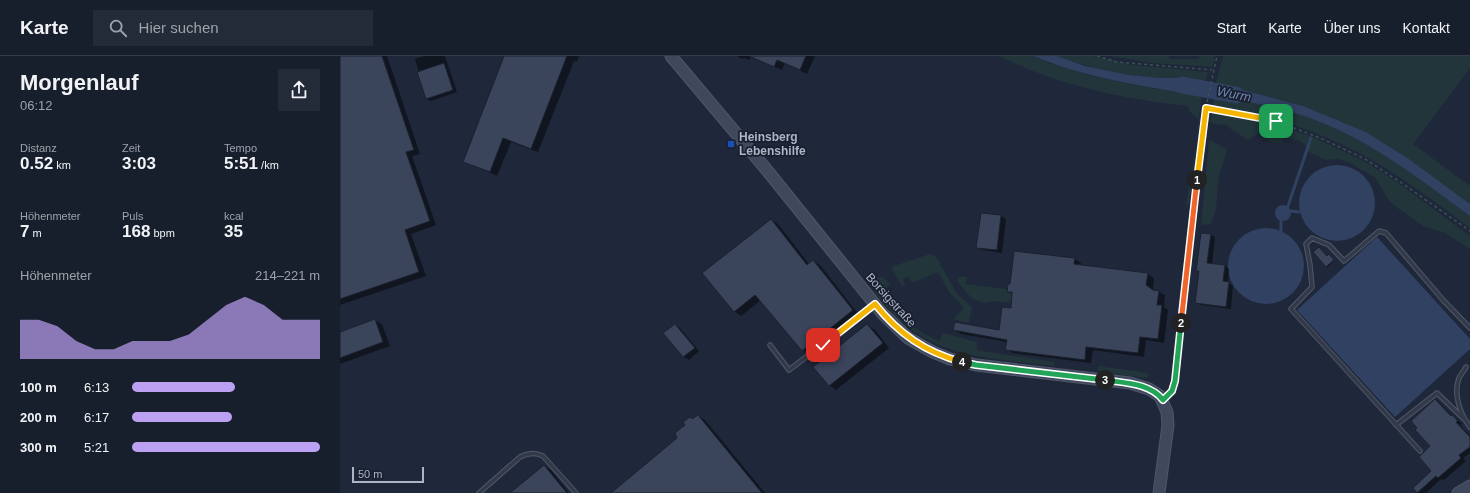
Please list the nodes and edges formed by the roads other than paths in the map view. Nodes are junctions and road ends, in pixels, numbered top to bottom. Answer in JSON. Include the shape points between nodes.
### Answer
{"nodes":[{"id":1,"x":671,"y":56,"type":"edge"},
{"id":2,"x":875,"y":304,"type":"junction"},
{"id":3,"x":1470,"y":328,"type":"edge"},
{"id":4,"x":770,"y":345,"type":"dead end"},
{"id":5,"x":1466,"y":367,"type":"dead end"},
{"id":6,"x":1464,"y":419,"type":"junction"},
{"id":7,"x":1396,"y":425,"type":"junction"},
{"id":8,"x":1470,"y":427,"type":"edge"},
{"id":9,"x":1420,"y":451,"type":"dead end"},
{"id":10,"x":1470,"y":486,"type":"edge"},
{"id":11,"x":479,"y":493,"type":"edge"},
{"id":12,"x":576,"y":493,"type":"edge"},
{"id":13,"x":1159,"y":493,"type":"edge"},
{"id":14,"x":1458,"y":493,"type":"edge"}],
"edges":[{"from":1,"to":2,"type":"street","name":"Borsigstraße"},
{"from":2,"to":4,"type":"lane","via":[[789,370]]},
{"from":2,"to":13,"type":"street","name":"Borsigstraße","via":[[908,338],[950,359],[976,365],[1130,384],[1149,389],[1160,396],[1168,412],[1168,425]]},
{"from":3,"to":7,"type":"lane","via":[[1386,233],[1379,231],[1344,261],[1329,245],[1312,238],[1306,244],[1312,287],[1291,309]]},
{"from":5,"to":6,"type":"lane","via":[[1459,378],[1456,392]]},
{"from":6,"to":7,"type":"lane","via":[[1437,393]]},
{"from":6,"to":8,"type":"lane"},
{"from":7,"to":9,"type":"lane"},
{"from":10,"to":14,"type":"street"},
{"from":11,"to":12,"type":"lane","via":[[520,457],[538,453]]}]}
